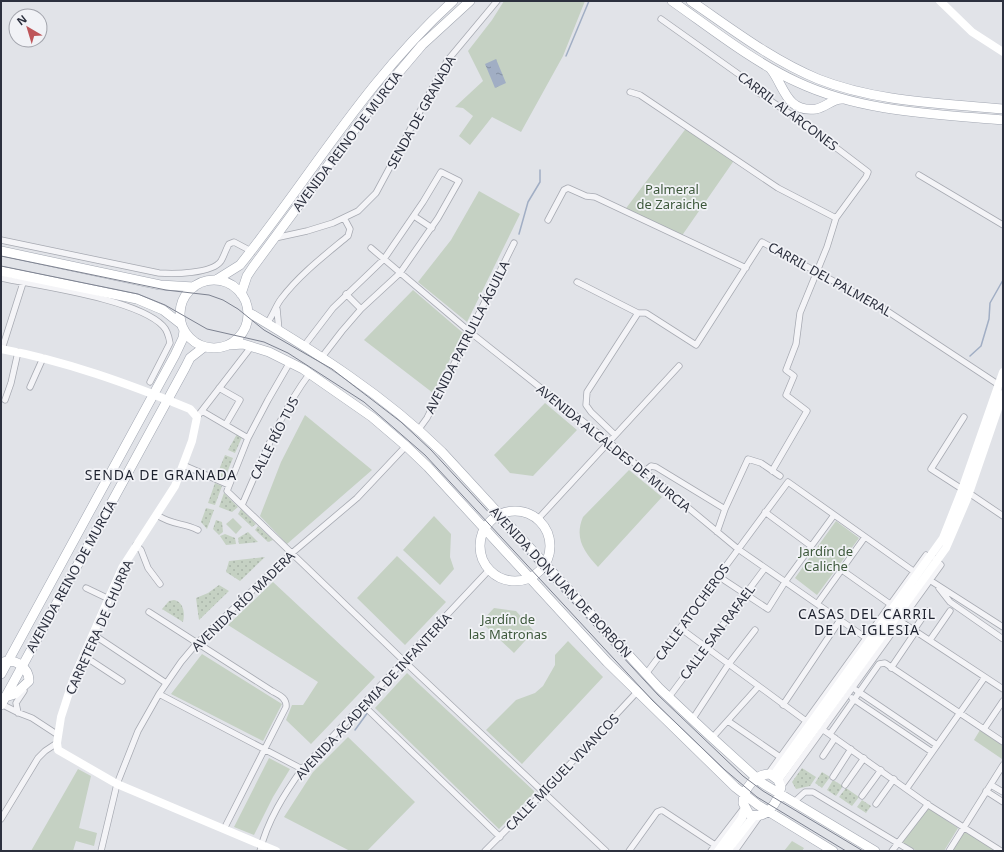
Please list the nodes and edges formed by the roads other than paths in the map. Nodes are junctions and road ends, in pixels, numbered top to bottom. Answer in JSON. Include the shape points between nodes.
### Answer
{"nodes":[{"id":1,"x":453,"y":1,"type":"edge"},
{"id":2,"x":470,"y":1,"type":"edge"},
{"id":3,"x":498,"y":1,"type":"edge"},
{"id":4,"x":672,"y":1,"type":"edge"},
{"id":5,"x":691,"y":1,"type":"edge"},
{"id":6,"x":940,"y":1,"type":"edge"},
{"id":7,"x":661,"y":19,"type":"dead end"},
{"id":8,"x":1003,"y":52,"type":"edge"},
{"id":9,"x":768,"y":66,"type":"junction"},
{"id":10,"x":827,"y":82,"type":"junction"},
{"id":11,"x":630,"y":92,"type":"dead end"},
{"id":12,"x":839,"y":97,"type":"junction"},
{"id":13,"x":1003,"y":109,"type":"edge"},
{"id":14,"x":1003,"y":120,"type":"edge"},
{"id":15,"x":919,"y":175,"type":"dead end"},
{"id":16,"x":414,"y":216,"type":"junction"},
{"id":17,"x":344,"y":218,"type":"junction"},
{"id":18,"x":836,"y":218,"type":"junction"},
{"id":19,"x":548,"y":220,"type":"dead end"},
{"id":20,"x":1003,"y":224,"type":"edge"},
{"id":21,"x":432,"y":228,"type":"junction"},
{"id":22,"x":275,"y":238,"type":"junction"},
{"id":23,"x":1,"y":240,"type":"edge"},
{"id":24,"x":514,"y":244,"type":"dead end"},
{"id":25,"x":371,"y":248,"type":"dead end"},
{"id":26,"x":1,"y":251,"type":"edge"},
{"id":27,"x":251,"y":251,"type":"junction"},
{"id":28,"x":384,"y":259,"type":"junction"},
{"id":29,"x":746,"y":268,"type":"junction"},
{"id":30,"x":1,"y":271,"type":"edge"},
{"id":31,"x":817,"y":271,"type":"junction"},
{"id":32,"x":400,"y":273,"type":"junction"},
{"id":33,"x":1,"y":278,"type":"edge"},
{"id":34,"x":216,"y":280,"type":"junction"},
{"id":35,"x":578,"y":282,"type":"dead end"},
{"id":36,"x":23,"y":283,"type":"junction"},
{"id":37,"x":194,"y":287,"type":"junction"},
{"id":38,"x":241,"y":294,"type":"junction"},
{"id":39,"x":346,"y":294,"type":"junction"},
{"id":40,"x":277,"y":305,"type":"junction"},
{"id":41,"x":361,"y":310,"type":"junction"},
{"id":42,"x":248,"y":312,"type":"junction"},
{"id":43,"x":638,"y":313,"type":"junction"},
{"id":44,"x":267,"y":323,"type":"junction"},
{"id":45,"x":182,"y":327,"type":"junction"},
{"id":46,"x":280,"y":331,"type":"junction"},
{"id":47,"x":470,"y":332,"type":"junction"},
{"id":48,"x":229,"y":345,"type":"junction"},
{"id":49,"x":304,"y":346,"type":"junction"},
{"id":50,"x":204,"y":347,"type":"junction"},
{"id":51,"x":251,"y":347,"type":"junction"},
{"id":52,"x":2,"y":349,"type":"edge"},
{"id":53,"x":18,"y":352,"type":"junction"},
{"id":54,"x":322,"y":357,"type":"junction"},
{"id":55,"x":43,"y":358,"type":"junction"},
{"id":56,"x":290,"y":362,"type":"junction"},
{"id":57,"x":679,"y":366,"type":"dead end"},
{"id":58,"x":1003,"y":372,"type":"edge"},
{"id":59,"x":310,"y":373,"type":"junction"},
{"id":60,"x":150,"y":382,"type":"dead end"},
{"id":61,"x":999,"y":385,"type":"junction"},
{"id":62,"x":30,"y":387,"type":"dead end"},
{"id":63,"x":219,"y":388,"type":"junction"},
{"id":64,"x":154,"y":394,"type":"junction"},
{"id":65,"x":1003,"y":394,"type":"edge"},
{"id":66,"x":5,"y":400,"type":"dead end"},
{"id":67,"x":168,"y":400,"type":"junction"},
{"id":68,"x":200,"y":414,"type":"junction"},
{"id":69,"x":964,"y":417,"type":"dead end"},
{"id":70,"x":226,"y":424,"type":"junction"},
{"id":71,"x":419,"y":429,"type":"junction"},
{"id":72,"x":615,"y":435,"type":"junction"},
{"id":73,"x":248,"y":438,"type":"junction"},
{"id":74,"x":609,"y":442,"type":"junction"},
{"id":75,"x":406,"y":446,"type":"junction"},
{"id":76,"x":183,"y":465,"type":"junction"},
{"id":77,"x":772,"y":471,"type":"junction"},
{"id":78,"x":644,"y":472,"type":"junction"},
{"id":79,"x":780,"y":476,"type":"dead end"},
{"id":80,"x":229,"y":485,"type":"junction"},
{"id":81,"x":966,"y":491,"type":"junction"},
{"id":82,"x":242,"y":505,"type":"junction"},
{"id":83,"x":725,"y":509,"type":"junction"},
{"id":84,"x":765,"y":512,"type":"junction"},
{"id":85,"x":499,"y":514,"type":"junction"},
{"id":86,"x":834,"y":514,"type":"junction"},
{"id":87,"x":157,"y":515,"type":"junction"},
{"id":88,"x":1003,"y":516,"type":"edge"},
{"id":89,"x":538,"y":519,"type":"junction"},
{"id":90,"x":484,"y":528,"type":"junction"},
{"id":91,"x":198,"y":530,"type":"dead end"},
{"id":92,"x":716,"y":532,"type":"junction"},
{"id":93,"x":865,"y":537,"type":"junction"},
{"id":94,"x":136,"y":545,"type":"junction"},
{"id":95,"x":811,"y":546,"type":"junction"},
{"id":96,"x":738,"y":549,"type":"junction"},
{"id":97,"x":292,"y":553,"type":"junction"},
{"id":98,"x":934,"y":558,"type":"junction"},
{"id":99,"x":545,"y":563,"type":"junction"},
{"id":100,"x":764,"y":568,"type":"junction"},
{"id":101,"x":489,"y":570,"type":"junction"},
{"id":102,"x":842,"y":570,"type":"junction"},
{"id":103,"x":718,"y":576,"type":"junction"},
{"id":104,"x":922,"y":576,"type":"junction"},
{"id":105,"x":530,"y":578,"type":"junction"},
{"id":106,"x":785,"y":582,"type":"junction"},
{"id":107,"x":160,"y":584,"type":"dead end"},
{"id":108,"x":938,"y":586,"type":"junction"},
{"id":109,"x":86,"y":588,"type":"dead end"},
{"id":110,"x":745,"y":595,"type":"junction"},
{"id":111,"x":109,"y":599,"type":"junction"},
{"id":112,"x":817,"y":604,"type":"junction"},
{"id":113,"x":890,"y":604,"type":"junction"},
{"id":114,"x":927,"y":611,"type":"dead end"},
{"id":115,"x":950,"y":611,"type":"dead end"},
{"id":116,"x":149,"y":612,"type":"dead end"},
{"id":117,"x":840,"y":620,"type":"junction"},
{"id":118,"x":900,"y":621,"type":"junction"},
{"id":119,"x":680,"y":628,"type":"junction"},
{"id":120,"x":1003,"y":628,"type":"edge"},
{"id":121,"x":755,"y":630,"type":"dead end"},
{"id":122,"x":916,"y":631,"type":"junction"},
{"id":123,"x":94,"y":634,"type":"junction"},
{"id":124,"x":866,"y":638,"type":"junction"},
{"id":125,"x":1003,"y":639,"type":"edge"},
{"id":126,"x":930,"y":640,"type":"junction"},
{"id":127,"x":197,"y":643,"type":"junction"},
{"id":128,"x":705,"y":648,"type":"junction"},
{"id":129,"x":84,"y":656,"type":"junction"},
{"id":130,"x":5,"y":662,"type":"edge"},
{"id":131,"x":405,"y":662,"type":"junction"},
{"id":132,"x":728,"y":665,"type":"junction"},
{"id":133,"x":22,"y":666,"type":"junction"},
{"id":134,"x":891,"y":668,"type":"junction"},
{"id":135,"x":1,"y":674,"type":"edge"},
{"id":136,"x":646,"y":674,"type":"junction"},
{"id":137,"x":985,"y":677,"type":"junction"},
{"id":138,"x":122,"y":681,"type":"dead end"},
{"id":139,"x":28,"y":683,"type":"junction"},
{"id":140,"x":166,"y":683,"type":"junction"},
{"id":141,"x":854,"y":685,"type":"junction"},
{"id":142,"x":758,"y":686,"type":"junction"},
{"id":143,"x":1003,"y":689,"type":"edge"},
{"id":144,"x":637,"y":692,"type":"junction"},
{"id":145,"x":859,"y":692,"type":"junction"},
{"id":146,"x":158,"y":694,"type":"junction"},
{"id":147,"x":669,"y":697,"type":"junction"},
{"id":148,"x":846,"y":697,"type":"junction"},
{"id":149,"x":854,"y":699,"type":"junction"},
{"id":150,"x":1003,"y":701,"type":"edge"},
{"id":151,"x":2,"y":702,"type":"edge"},
{"id":152,"x":363,"y":705,"type":"junction"},
{"id":153,"x":783,"y":705,"type":"junction"},
{"id":154,"x":19,"y":713,"type":"junction"},
{"id":155,"x":959,"y":713,"type":"junction"},
{"id":156,"x":692,"y":720,"type":"junction"},
{"id":157,"x":728,"y":721,"type":"junction"},
{"id":158,"x":806,"y":721,"type":"junction"},
{"id":159,"x":822,"y":729,"type":"junction"},
{"id":160,"x":984,"y":729,"type":"junction"},
{"id":161,"x":833,"y":736,"type":"junction"},
{"id":162,"x":712,"y":738,"type":"junction"},
{"id":163,"x":58,"y":739,"type":"junction"},
{"id":164,"x":1003,"y":742,"type":"edge"},
{"id":165,"x":937,"y":746,"type":"junction"},
{"id":166,"x":852,"y":749,"type":"junction"},
{"id":167,"x":264,"y":750,"type":"junction"},
{"id":168,"x":932,"y":752,"type":"junction"},
{"id":169,"x":823,"y":756,"type":"dead end"},
{"id":170,"x":780,"y":757,"type":"junction"},
{"id":171,"x":864,"y":758,"type":"junction"},
{"id":172,"x":1003,"y":765,"type":"edge"},
{"id":173,"x":302,"y":769,"type":"junction"},
{"id":174,"x":881,"y":770,"type":"junction"},
{"id":175,"x":833,"y":777,"type":"dead end"},
{"id":176,"x":756,"y":778,"type":"junction"},
{"id":177,"x":894,"y":779,"type":"junction"},
{"id":178,"x":776,"y":782,"type":"junction"},
{"id":179,"x":117,"y":784,"type":"junction"},
{"id":180,"x":845,"y":785,"type":"dead end"},
{"id":181,"x":991,"y":785,"type":"junction"},
{"id":182,"x":908,"y":788,"type":"junction"},
{"id":183,"x":986,"y":791,"type":"junction"},
{"id":184,"x":544,"y":792,"type":"junction"},
{"id":185,"x":1003,"y":792,"type":"edge"},
{"id":186,"x":744,"y":795,"type":"junction"},
{"id":187,"x":862,"y":796,"type":"dead end"},
{"id":188,"x":794,"y":802,"type":"junction"},
{"id":189,"x":1003,"y":802,"type":"edge"},
{"id":190,"x":876,"y":804,"type":"dead end"},
{"id":191,"x":928,"y":804,"type":"junction"},
{"id":192,"x":745,"y":808,"type":"junction"},
{"id":193,"x":768,"y":812,"type":"junction"},
{"id":194,"x":756,"y":816,"type":"junction"},
{"id":195,"x":1,"y":819,"type":"edge"},
{"id":196,"x":964,"y":827,"type":"junction"},
{"id":197,"x":224,"y":830,"type":"junction"},
{"id":198,"x":500,"y":837,"type":"junction"},
{"id":199,"x":898,"y":843,"type":"junction"},
{"id":200,"x":261,"y":848,"type":"edge"},
{"id":201,"x":716,"y":848,"type":"edge"},
{"id":202,"x":101,"y":851,"type":"edge"},
{"id":203,"x":276,"y":851,"type":"edge"},
{"id":204,"x":486,"y":851,"type":"edge"},
{"id":205,"x":606,"y":851,"type":"edge"},
{"id":206,"x":629,"y":851,"type":"edge"},
{"id":207,"x":711,"y":851,"type":"edge"},
{"id":208,"x":727,"y":851,"type":"edge"},
{"id":209,"x":735,"y":851,"type":"edge"},
{"id":210,"x":833,"y":851,"type":"edge"},
{"id":211,"x":875,"y":851,"type":"edge"},
{"id":212,"x":892,"y":851,"type":"edge"},
{"id":213,"x":911,"y":851,"type":"edge"},
{"id":214,"x":949,"y":851,"type":"edge"},
{"id":215,"x":1001,"y":851,"type":"edge"}],
"edges":[{"from":1,"to":27,"type":"main road","name":"AVENIDA REINO DE MURCIA","via":[[418,33],[372,87]]},
{"from":2,"to":22,"type":"main road","name":"AVENIDA REINO DE MURCIA","via":[[438,29],[397,73]]},
{"from":3,"to":17,"type":"street","name":"SENDA DE GRANADA","via":[[447,62],[376,193],[358,211]]},
{"from":4,"to":9,"type":"main road"},
{"from":5,"to":10,"type":"main road","via":[[769,54]]},
{"from":6,"to":8,"type":"street","via":[[972,32]]},
{"from":7,"to":18,"type":"street","name":"CARRIL ALARCONES","via":[[750,83],[786,113],[866,169],[866,177]]},
{"from":9,"to":12,"type":"main road","via":[[797,82]]},
{"from":9,"to":12,"type":"main road","via":[[785,95],[796,105],[811,109],[819,108]]},
{"from":10,"to":12,"type":"main road","via":[[836,89]]},
{"from":10,"to":13,"type":"main road","via":[[889,97]]},
{"from":11,"to":18,"type":"street","via":[[640,95],[778,188]]},
{"from":12,"to":14,"type":"main road","via":[[890,109]]},
{"from":15,"to":20,"type":"street"},
{"from":16,"to":21,"type":"street"},
{"from":16,"to":21,"type":"street","via":[[441,172],[459,181]]},
{"from":16,"to":28,"type":"street"},
{"from":17,"to":22,"type":"street","name":"SENDA DE GRANADA","via":[[307,231]]},
{"from":17,"to":40,"type":"street","via":[[350,229],[348,236],[302,276]]},
{"from":18,"to":31,"type":"street","name":"CARRIL ALARCONES"},
{"from":19,"to":29,"type":"street","via":[[564,190],[568,188],[595,197]]},
{"from":21,"to":32,"type":"street"},
{"from":22,"to":38,"type":"main road","name":"AVENIDA REINO DE MURCIA","via":[[247,276]]},
{"from":23,"to":27,"type":"street","via":[[177,275],[215,266],[221,261],[229,244],[234,242]]},
{"from":24,"to":47,"type":"street","name":"AVENIDA PATRULLA ÁGUILA"},
{"from":25,"to":28,"type":"street","name":"AVENIDA ALCALDES DE MURCIA"},
{"from":26,"to":37,"type":"main road","via":[[160,285]]},
{"from":27,"to":34,"type":"main road","name":"AVENIDA REINO DE MURCIA","via":[[235,270]]},
{"from":28,"to":32,"type":"street","name":"AVENIDA ALCALDES DE MURCIA"},
{"from":28,"to":39,"type":"street"},
{"from":29,"to":31,"type":"street","name":"CARRIL DEL PALMERAL","via":[[762,242]]},
{"from":29,"to":43,"type":"street","via":[[696,345],[646,313]]},
{"from":30,"to":45,"type":"main road","via":[[137,299],[163,310]]},
{"from":31,"to":61,"type":"street","name":"CARRIL DEL PALMERAL","via":[[891,314]]},
{"from":31,"to":77,"type":"street","name":"CARRIL ALARCONES","via":[[800,313],[796,344],[786,370],[794,376],[786,395],[807,411]]},
{"from":32,"to":41,"type":"street"},
{"from":32,"to":47,"type":"street","name":"AVENIDA ALCALDES DE MURCIA"},
{"from":33,"to":36,"type":"street"},
{"from":34,"to":37,"type":"main road"},
{"from":34,"to":38,"type":"main road","via":[[230,284]]},
{"from":35,"to":43,"type":"street"},
{"from":36,"to":52,"type":"street"},
{"from":36,"to":60,"type":"street","via":[[112,302],[141,311],[164,326],[170,342]]},
{"from":37,"to":45,"type":"main road","via":[[182,303]]},
{"from":38,"to":42,"type":"main road"},
{"from":39,"to":41,"type":"street"},
{"from":39,"to":49,"type":"street"},
{"from":40,"to":44,"type":"street"},
{"from":40,"to":46,"type":"street"},
{"from":41,"to":54,"type":"street"},
{"from":42,"to":44,"type":"main road","name":"AVENIDA DON JUAN DE BORBÓN"},
{"from":42,"to":48,"type":"main road","via":[[244,331]]},
{"from":43,"to":72,"type":"street","via":[[587,392],[586,405]]},
{"from":44,"to":46,"type":"main road","name":"AVENIDA DON JUAN DE BORBÓN"},
{"from":45,"to":50,"type":"main road","via":[[194,342]]},
{"from":45,"to":64,"type":"main road","name":"AVENIDA REINO DE MURCIA","via":[[180,346]]},
{"from":46,"to":49,"type":"main road","name":"AVENIDA DON JUAN DE BORBÓN"},
{"from":47,"to":71,"type":"street","name":"AVENIDA PATRULLA ÁGUILA"},
{"from":47,"to":74,"type":"street","name":"AVENIDA ALCALDES DE MURCIA"},
{"from":48,"to":50,"type":"main road","via":[[217,348]]},
{"from":48,"to":51,"type":"main road","name":"AVENIDA DON JUAN DE BORBÓN","via":[[243,344]]},
{"from":49,"to":54,"type":"main road","name":"AVENIDA DON JUAN DE BORBÓN"},
{"from":50,"to":67,"type":"main road","name":"AVENIDA REINO DE MURCIA","via":[[190,358]]},
{"from":51,"to":56,"type":"main road","name":"AVENIDA DON JUAN DE BORBÓN"},
{"from":51,"to":63,"type":"street"},
{"from":52,"to":53,"type":"street"},
{"from":53,"to":55,"type":"street"},
{"from":53,"to":66,"type":"street","via":[[12,383]]},
{"from":54,"to":71,"type":"main road","name":"AVENIDA DON JUAN DE BORBÓN","via":[[362,383]]},
{"from":55,"to":62,"type":"street"},
{"from":55,"to":64,"type":"street"},
{"from":56,"to":59,"type":"main road","name":"AVENIDA DON JUAN DE BORBÓN"},
{"from":56,"to":73,"type":"street"},
{"from":57,"to":72,"type":"street"},
{"from":58,"to":61,"type":"street"},
{"from":59,"to":75,"type":"main road","name":"AVENIDA DON JUAN DE BORBÓN","via":[[372,417]]},
{"from":59,"to":82,"type":"street","name":"CALLE RÍO TUS","via":[[271,438]]},
{"from":61,"to":81,"type":"street"},
{"from":63,"to":68,"type":"street"},
{"from":63,"to":70,"type":"street","via":[[240,400]]},
{"from":64,"to":67,"type":"street"},
{"from":64,"to":130,"type":"main road","name":"AVENIDA REINO DE MURCIA"},
{"from":65,"to":81,"type":"street"},
{"from":67,"to":68,"type":"street"},
{"from":67,"to":133,"type":"main road","name":"AVENIDA REINO DE MURCIA"},
{"from":68,"to":70,"type":"street"},
{"from":68,"to":76,"type":"street","name":"CARRETERA DE CHURRA"},
{"from":69,"to":81,"type":"street","via":[[930,469]]},
{"from":70,"to":73,"type":"street"},
{"from":71,"to":85,"type":"main road","name":"AVENIDA DON JUAN DE BORBÓN"},
{"from":72,"to":74,"type":"street"},
{"from":73,"to":80,"type":"street"},
{"from":74,"to":78,"type":"street","name":"AVENIDA ALCALDES DE MURCIA"},
{"from":74,"to":89,"type":"street"},
{"from":75,"to":90,"type":"main road","name":"AVENIDA DON JUAN DE BORBÓN"},
{"from":75,"to":97,"type":"street","name":"AVENIDA RÍO MADERA","via":[[357,498]]},
{"from":76,"to":80,"type":"street"},
{"from":76,"to":87,"type":"street","name":"CARRETERA DE CHURRA","via":[[175,486]]},
{"from":77,"to":79,"type":"street"},
{"from":77,"to":83,"type":"street","via":[[761,463],[748,459]]},
{"from":78,"to":83,"type":"street","via":[[651,466],[656,467]]},
{"from":78,"to":92,"type":"street","name":"AVENIDA ALCALDES DE MURCIA"},
{"from":80,"to":82,"type":"street","via":[[227,491]]},
{"from":81,"to":88,"type":"street"},
{"from":81,"to":98,"type":"street","via":[[953,533]]},
{"from":82,"to":97,"type":"street"},
{"from":83,"to":92,"type":"street"},
{"from":84,"to":86,"type":"street","name":"CALLE ATOCHEROS","via":[[788,482]]},
{"from":84,"to":95,"type":"street"},
{"from":84,"to":96,"type":"street","name":"CALLE ATOCHEROS"},
{"from":85,"to":89,"type":"main road","via":[[519,510]]},
{"from":85,"to":90,"type":"main road"},
{"from":85,"to":99,"type":"main road","name":"AVENIDA DON JUAN DE BORBÓN"},
{"from":86,"to":93,"type":"street"},
{"from":86,"to":95,"type":"street"},
{"from":87,"to":91,"type":"street","via":[[173,524]]},
{"from":87,"to":94,"type":"street","name":"CARRETERA DE CHURRA"},
{"from":89,"to":99,"type":"main road","via":[[550,540]]},
{"from":90,"to":101,"type":"main road","via":[[479,550],[482,561]]},
{"from":90,"to":105,"type":"main road","name":"AVENIDA DON JUAN DE BORBÓN"},
{"from":92,"to":96,"type":"street","name":"AVENIDA ALCALDES DE MURCIA"},
{"from":93,"to":102,"type":"street"},
{"from":93,"to":104,"type":"street"},
{"from":94,"to":107,"type":"street"},
{"from":94,"to":111,"type":"street","name":"CARRETERA DE CHURRA","via":[[122,568]]},
{"from":95,"to":106,"type":"street"},
{"from":96,"to":100,"type":"street","name":"AVENIDA ALCALDES DE MURCIA"},
{"from":96,"to":103,"type":"street","name":"CALLE ATOCHEROS"},
{"from":97,"to":127,"type":"street","name":"AVENIDA RÍO MADERA"},
{"from":97,"to":131,"type":"street"},
{"from":98,"to":104,"type":"street"},
{"from":98,"to":104,"type":"street","via":[[926,556]]},
{"from":99,"to":105,"type":"main road"},
{"from":99,"to":136,"type":"main road","name":"AVENIDA DON JUAN DE BORBÓN"},
{"from":100,"to":106,"type":"street","name":"AVENIDA ALCALDES DE MURCIA"},
{"from":100,"to":110,"type":"street","name":"CALLE SAN RAFAEL"},
{"from":101,"to":105,"type":"main road","via":[[500,578],[513,581]]},
{"from":101,"to":131,"type":"street","name":"AVENIDA ACADEMIA DE INFANTERÍA"},
{"from":102,"to":112,"type":"street"},
{"from":102,"to":113,"type":"street"},
{"from":103,"to":110,"type":"street"},
{"from":103,"to":119,"type":"street","name":"CALLE ATOCHEROS"},
{"from":104,"to":108,"type":"street"},
{"from":104,"to":113,"type":"street"},
{"from":104,"to":118,"type":"street"},
{"from":104,"to":178,"type":"street"},
{"from":105,"to":144,"type":"main road","name":"AVENIDA DON JUAN DE BORBÓN"},
{"from":106,"to":110,"type":"street","via":[[768,609]]},
{"from":106,"to":112,"type":"street","name":"AVENIDA ALCALDES DE MURCIA"},
{"from":108,"to":120,"type":"street"},
{"from":108,"to":125,"type":"street","via":[[950,602]]},
{"from":109,"to":111,"type":"street"},
{"from":110,"to":128,"type":"street","name":"CALLE SAN RAFAEL"},
{"from":111,"to":123,"type":"street","name":"CARRETERA DE CHURRA"},
{"from":112,"to":117,"type":"street","name":"AVENIDA ALCALDES DE MURCIA"},
{"from":113,"to":124,"type":"street"},
{"from":114,"to":122,"type":"street","via":[[916,626]]},
{"from":115,"to":126,"type":"street"},
{"from":116,"to":127,"type":"street"},
{"from":117,"to":124,"type":"street","name":"AVENIDA ALCALDES DE MURCIA"},
{"from":117,"to":153,"type":"street"},
{"from":118,"to":122,"type":"street"},
{"from":118,"to":141,"type":"street"},
{"from":119,"to":128,"type":"street"},
{"from":119,"to":136,"type":"street","name":"CALLE ATOCHEROS"},
{"from":121,"to":132,"type":"street"},
{"from":122,"to":126,"type":"street"},
{"from":122,"to":134,"type":"street"},
{"from":123,"to":129,"type":"street","name":"CARRETERA DE CHURRA"},
{"from":123,"to":140,"type":"street"},
{"from":124,"to":158,"type":"street"},
{"from":126,"to":137,"type":"street"},
{"from":127,"to":140,"type":"street","name":"AVENIDA RÍO MADERA"},
{"from":127,"to":167,"type":"street","via":[[285,700],[286,707]]},
{"from":128,"to":132,"type":"street"},
{"from":128,"to":147,"type":"street","name":"CALLE SAN RAFAEL"},
{"from":129,"to":138,"type":"street"},
{"from":129,"to":163,"type":"street","name":"CARRETERA DE CHURRA","via":[[61,717]]},
{"from":130,"to":133,"type":"main road"},
{"from":130,"to":135,"type":"main road","name":"AVENIDA REINO DE MURCIA"},
{"from":131,"to":152,"type":"street","name":"AVENIDA ACADEMIA DE INFANTERÍA"},
{"from":131,"to":184,"type":"street"},
{"from":132,"to":142,"type":"street"},
{"from":132,"to":156,"type":"street"},
{"from":133,"to":139,"type":"main road","via":[[29,675]]},
{"from":133,"to":151,"type":"main road","name":"AVENIDA REINO DE MURCIA"},
{"from":134,"to":145,"type":"street","via":[[885,663],[878,664]]},
{"from":134,"to":155,"type":"street"},
{"from":136,"to":147,"type":"main road","name":"AVENIDA DON JUAN DE BORBÓN"},
{"from":137,"to":143,"type":"street"},
{"from":137,"to":155,"type":"street"},
{"from":139,"to":151,"type":"main road"},
{"from":139,"to":154,"type":"street","via":[[16,703]]},
{"from":140,"to":146,"type":"street","name":"AVENIDA RÍO MADERA"},
{"from":141,"to":145,"type":"street"},
{"from":141,"to":148,"type":"street"},
{"from":142,"to":153,"type":"street"},
{"from":142,"to":157,"type":"street"},
{"from":144,"to":184,"type":"street","name":"CALLE MIGUEL VIVANCOS"},
{"from":144,"to":186,"type":"main road","name":"AVENIDA DON JUAN DE BORBÓN"},
{"from":145,"to":149,"type":"street"},
{"from":145,"to":165,"type":"street"},
{"from":146,"to":167,"type":"street"},
{"from":146,"to":179,"type":"street","name":"AVENIDA RÍO MADERA","via":[[138,731]]},
{"from":147,"to":156,"type":"main road","name":"AVENIDA DON JUAN DE BORBÓN"},
{"from":148,"to":149,"type":"street"},
{"from":148,"to":159,"type":"street"},
{"from":149,"to":161,"type":"street"},
{"from":149,"to":168,"type":"street"},
{"from":150,"to":160,"type":"street"},
{"from":151,"to":154,"type":"street"},
{"from":152,"to":173,"type":"street","name":"AVENIDA ACADEMIA DE INFANTERÍA"},
{"from":152,"to":198,"type":"street"},
{"from":153,"to":158,"type":"street"},
{"from":154,"to":163,"type":"street","via":[[32,718]]},
{"from":155,"to":160,"type":"street"},
{"from":155,"to":165,"type":"street"},
{"from":156,"to":162,"type":"main road","name":"AVENIDA DON JUAN DE BORBÓN"},
{"from":157,"to":162,"type":"street"},
{"from":157,"to":170,"type":"street"},
{"from":158,"to":170,"type":"street"},
{"from":159,"to":161,"type":"street"},
{"from":159,"to":178,"type":"street"},
{"from":160,"to":164,"type":"street"},
{"from":161,"to":166,"type":"street"},
{"from":161,"to":169,"type":"street"},
{"from":162,"to":176,"type":"main road","name":"AVENIDA DON JUAN DE BORBÓN"},
{"from":163,"to":179,"type":"street","via":[[58,750],[62,754]]},
{"from":163,"to":195,"type":"street","via":[[38,758]]},
{"from":165,"to":168,"type":"street"},
{"from":166,"to":171,"type":"street"},
{"from":166,"to":175,"type":"street"},
{"from":167,"to":173,"type":"street"},
{"from":167,"to":197,"type":"street"},
{"from":168,"to":182,"type":"street"},
{"from":170,"to":178,"type":"street"},
{"from":171,"to":174,"type":"street"},
{"from":171,"to":180,"type":"street"},
{"from":172,"to":181,"type":"street"},
{"from":173,"to":200,"type":"street","name":"AVENIDA ACADEMIA DE INFANTERÍA","via":[[283,798]]},
{"from":174,"to":177,"type":"street"},
{"from":174,"to":187,"type":"street"},
{"from":176,"to":178,"type":"main road","name":"AVENIDA DON JUAN DE BORBÓN"},
{"from":176,"to":178,"type":"main road"},
{"from":176,"to":186,"type":"main road"},
{"from":177,"to":182,"type":"street"},
{"from":177,"to":190,"type":"street"},
{"from":178,"to":188,"type":"main road","name":"AVENIDA DON JUAN DE BORBÓN"},
{"from":178,"to":193,"type":"main road"},
{"from":179,"to":197,"type":"street"},
{"from":179,"to":202,"type":"street","name":"AVENIDA RÍO MADERA"},
{"from":181,"to":183,"type":"street"},
{"from":181,"to":185,"type":"street"},
{"from":182,"to":191,"type":"street"},
{"from":183,"to":189,"type":"street"},
{"from":183,"to":196,"type":"street"},
{"from":184,"to":198,"type":"street","name":"CALLE MIGUEL VIVANCOS"},
{"from":184,"to":205,"type":"street"},
{"from":186,"to":192,"type":"main road"},
{"from":186,"to":193,"type":"main road","name":"AVENIDA DON JUAN DE BORBÓN"},
{"from":188,"to":199,"type":"street","via":[[805,792],[813,792]]},
{"from":188,"to":211,"type":"main road","name":"AVENIDA DON JUAN DE BORBÓN"},
{"from":191,"to":196,"type":"street"},
{"from":191,"to":199,"type":"street"},
{"from":192,"to":194,"type":"main road"},
{"from":192,"to":201,"type":"street","via":[[742,818]]},
{"from":193,"to":194,"type":"main road"},
{"from":193,"to":210,"type":"main road","name":"AVENIDA DON JUAN DE BORBÓN"},
{"from":194,"to":208,"type":"street"},
{"from":194,"to":209,"type":"street"},
{"from":196,"to":214,"type":"street"},
{"from":196,"to":215,"type":"street"},
{"from":197,"to":200,"type":"street"},
{"from":198,"to":204,"type":"street","name":"CALLE MIGUEL VIVANCOS"},
{"from":199,"to":212,"type":"street"},
{"from":199,"to":213,"type":"street"},
{"from":200,"to":203,"type":"street"},
{"from":201,"to":206,"type":"street","via":[[662,810],[657,812]]},
{"from":201,"to":207,"type":"street"}]}
